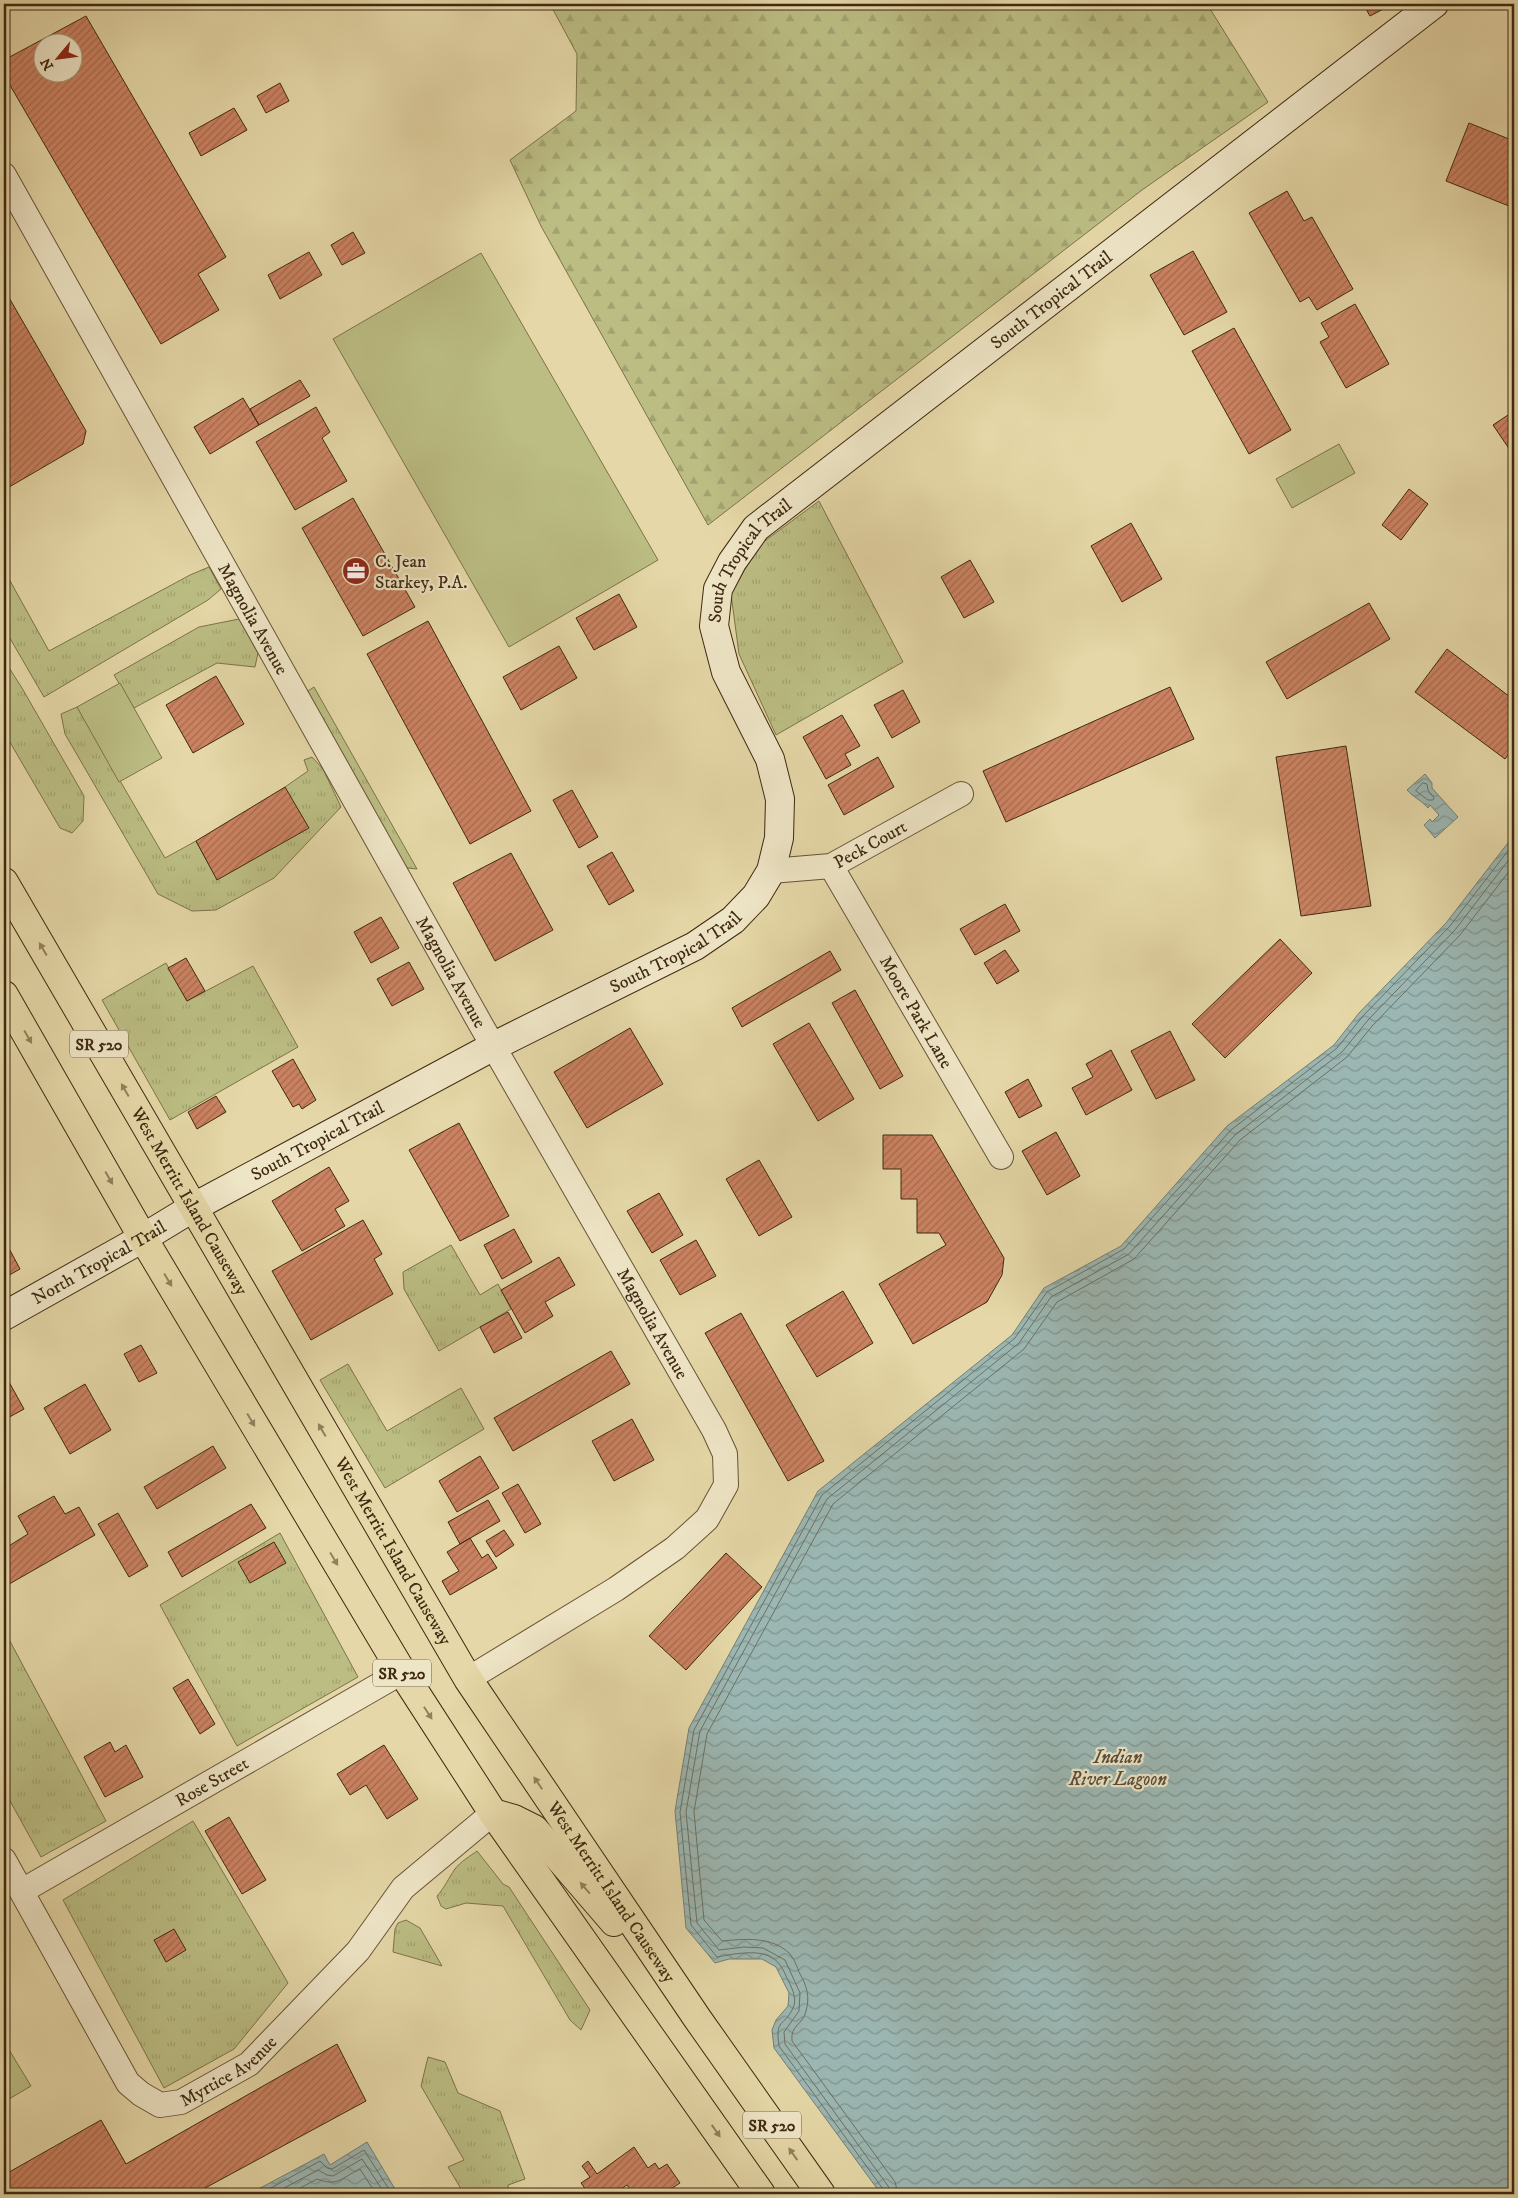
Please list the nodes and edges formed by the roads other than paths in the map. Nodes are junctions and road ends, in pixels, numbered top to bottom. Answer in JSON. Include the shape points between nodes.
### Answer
{"nodes":[{"id":1,"x":1434,"y":4,"type":"edge"},
{"id":2,"x":4,"y":176,"type":"edge"},
{"id":3,"x":961,"y":794,"type":"dead end"},
{"id":4,"x":831,"y":866,"type":"junction"},
{"id":5,"x":771,"y":871,"type":"junction"},
{"id":6,"x":4,"y":882,"type":"edge"},
{"id":7,"x":4,"y":995,"type":"edge"},
{"id":8,"x":494,"y":1046,"type":"junction"},
{"id":9,"x":1001,"y":1157,"type":"dead end"},
{"id":10,"x":194,"y":1207,"type":"junction"},
{"id":11,"x":143,"y":1238,"type":"junction"},
{"id":12,"x":4,"y":1316,"type":"edge"},
{"id":13,"x":402,"y":1672,"type":"junction"},
{"id":14,"x":468,"y":1679,"type":"junction"},
{"id":15,"x":493,"y":1814,"type":"junction"},
{"id":16,"x":4,"y":1860,"type":"edge"},
{"id":17,"x":22,"y":1891,"type":"junction"},
{"id":18,"x":696,"y":2018,"type":"junction"},
{"id":19,"x":761,"y":2194,"type":"edge"},
{"id":20,"x":821,"y":2194,"type":"edge"}],
"edges":[{"from":1,"to":5,"type":"street","name":"South Tropical Trail","via":[[756,528],[718,589],[714,626],[726,672],[770,760],[780,799],[779,838]]},
{"from":2,"to":8,"type":"street","name":"Magnolia Avenue"},
{"from":3,"to":4,"type":"street","name":"Peck Court"},
{"from":4,"to":5,"type":"street","name":"Peck Court"},
{"from":4,"to":9,"type":"street","name":"Moore Park Lane"},
{"from":5,"to":8,"type":"street","name":"South Tropical Trail","via":[[756,896],[733,920],[695,946]]},
{"from":10,"to":6,"type":"main road","name":"West Merritt Island Causeway","number":"SR 520","one_way":true},
{"from":7,"to":11,"type":"main road","number":"SR 520","one_way":true},
{"from":8,"to":10,"type":"street","name":"South Tropical Trail"},
{"from":8,"to":14,"type":"street","name":"Magnolia Avenue","via":[[714,1430],[725,1454],[726,1485],[707,1519],[675,1548],[576,1615]]},
{"from":10,"to":11,"type":"street","name":"North Tropical Trail"},
{"from":14,"to":10,"type":"main road","name":"West Merritt Island Causeway","number":"SR 520","one_way":true},
{"from":11,"to":12,"type":"street","name":"North Tropical Trail"},
{"from":11,"to":13,"type":"main road","number":"SR 520","one_way":true},
{"from":13,"to":15,"type":"main road","number":"SR 520","one_way":true},
{"from":13,"to":17,"type":"street","name":"Rose Street"},
{"from":18,"to":14,"type":"main road","name":"West Merritt Island Causeway","number":"SR 520","one_way":true},
{"from":15,"to":17,"type":"street","name":"Myrtice Avenue","via":[[403,1888],[358,1951],[249,2064],[181,2102],[160,2105],[128,2083]]},
{"from":18,"to":15,"type":"main road","one_way":true,"via":[[534,1829],[514,1819]]},
{"from":15,"to":19,"type":"main road","number":"SR 520","one_way":true},
{"from":16,"to":17,"type":"street","name":"Myrtice Avenue"},
{"from":20,"to":18,"type":"main road","name":"West Merritt Island Causeway","number":"SR 520","one_way":true}]}
